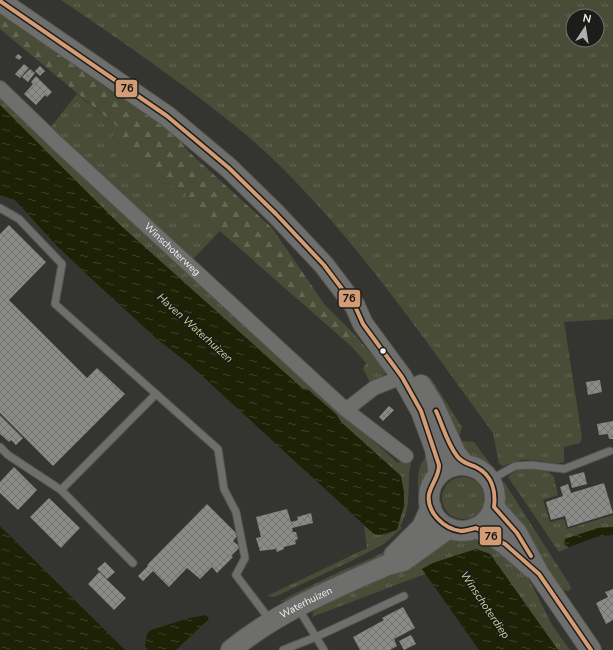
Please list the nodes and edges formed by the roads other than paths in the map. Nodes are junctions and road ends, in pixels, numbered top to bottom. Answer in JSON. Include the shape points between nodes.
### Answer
{"nodes":[{"id":1,"x":0,"y":1,"type":"edge"},
{"id":2,"x":0,"y":88,"type":"edge"},
{"id":3,"x":0,"y":208,"type":"edge"},
{"id":4,"x":355,"y":306,"type":"junction"},
{"id":5,"x":402,"y":377,"type":"junction"},
{"id":6,"x":156,"y":394,"type":"junction"},
{"id":7,"x":346,"y":410,"type":"junction"},
{"id":8,"x":0,"y":446,"type":"edge"},
{"id":9,"x":610,"y":451,"type":"dead end"},
{"id":10,"x":406,"y":456,"type":"dead end"},
{"id":11,"x":465,"y":464,"type":"junction"},
{"id":12,"x":439,"y":474,"type":"junction"},
{"id":13,"x":490,"y":480,"type":"junction"},
{"id":14,"x":61,"y":490,"type":"junction"},
{"id":15,"x":494,"y":507,"type":"junction"},
{"id":16,"x":431,"y":508,"type":"junction"},
{"id":17,"x":449,"y":528,"type":"junction"},
{"id":18,"x":476,"y":528,"type":"junction"},
{"id":19,"x":134,"y":563,"type":"dead end"},
{"id":20,"x":387,"y":565,"type":"junction"},
{"id":21,"x":539,"y":574,"type":"junction"},
{"id":22,"x":404,"y":596,"type":"dead end"},
{"id":23,"x":297,"y":606,"type":"junction"},
{"id":24,"x":271,"y":622,"type":"junction"},
{"id":25,"x":316,"y":637,"type":"junction"},
{"id":26,"x":231,"y":650,"type":"edge"},
{"id":27,"x":283,"y":650,"type":"edge"},
{"id":28,"x":324,"y":650,"type":"edge"},
{"id":29,"x":591,"y":650,"type":"edge"}],
"edges":[{"from":1,"to":4,"type":"main road","via":[[167,116],[229,168],[313,254]]},
{"from":2,"to":7,"type":"street","name":"Winschoterweg"},
{"from":3,"to":6,"type":"lane","via":[[19,219],[62,264],[55,304]]},
{"from":4,"to":5,"type":"main road","via":[[363,324]]},
{"from":4,"to":11,"type":"main road","via":[[372,317],[407,365],[433,404],[450,443]]},
{"from":5,"to":7,"type":"street","via":[[374,388]]},
{"from":5,"to":12,"type":"main road","via":[[421,411],[435,449]]},
{"from":6,"to":14,"type":"lane"},
{"from":6,"to":24,"type":"lane","via":[[218,449],[224,489],[236,512],[245,558],[236,574]]},
{"from":7,"to":10,"type":"street","name":"Winschoterweg"},
{"from":8,"to":14,"type":"lane"},
{"from":9,"to":13,"type":"lane","via":[[564,469],[532,465],[515,466]]},
{"from":11,"to":12,"type":"main road","via":[[453,466]]},
{"from":11,"to":13,"type":"main road","via":[[477,468]]},
{"from":12,"to":16,"type":"main road","via":[[430,490]]},
{"from":13,"to":15,"type":"main road","via":[[495,493]]},
{"from":14,"to":19,"type":"lane"},
{"from":15,"to":18,"type":"main road","via":[[489,518]]},
{"from":15,"to":21,"type":"main road","via":[[517,533]]},
{"from":16,"to":17,"type":"main road","via":[[436,518]]},
{"from":16,"to":20,"type":"main road","name":"Waterhuizen","via":[[422,527]]},
{"from":17,"to":18,"type":"main road","via":[[462,531]]},
{"from":17,"to":20,"type":"main road","name":"Waterhuizen","via":[[403,561]]},
{"from":18,"to":21,"type":"main road","via":[[505,544]]},
{"from":20,"to":23,"type":"main road","name":"Waterhuizen"},
{"from":21,"to":29,"type":"main road"},
{"from":22,"to":25,"type":"lane"},
{"from":23,"to":24,"type":"main road","name":"Waterhuizen"},
{"from":23,"to":25,"type":"lane"},
{"from":24,"to":26,"type":"main road","name":"Waterhuizen"},
{"from":25,"to":27,"type":"lane"},
{"from":25,"to":28,"type":"lane"}]}
